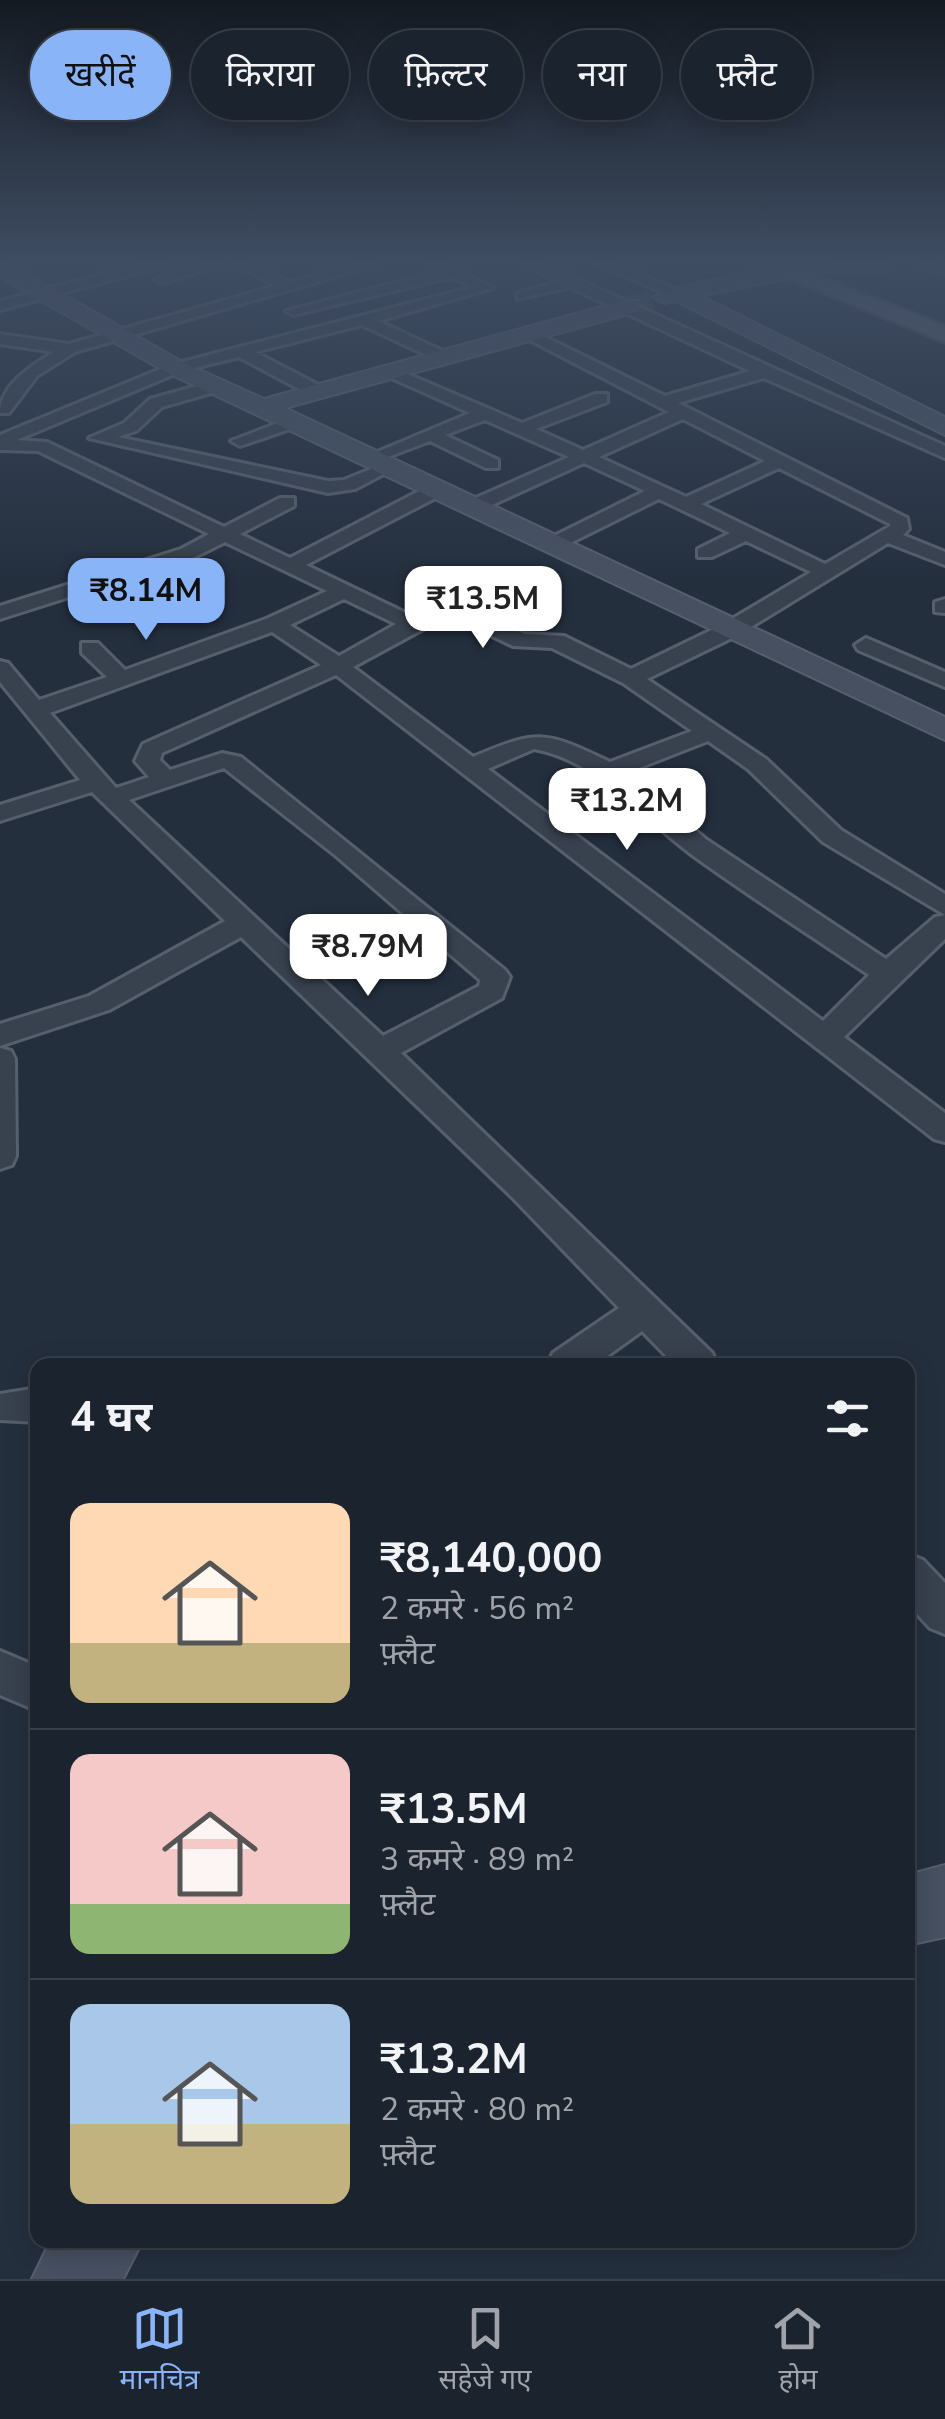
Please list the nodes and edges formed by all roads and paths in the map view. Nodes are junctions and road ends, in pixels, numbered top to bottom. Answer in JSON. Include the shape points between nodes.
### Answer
{"nodes":[{"id":1,"x":35,"y":370,"type":"edge"},
{"id":2,"x":170,"y":370,"type":"edge"},
{"id":3,"x":181,"y":370,"type":"edge"},
{"id":4,"x":277,"y":370,"type":"edge"},
{"id":5,"x":397,"y":370,"type":"edge"},
{"id":6,"x":600,"y":370,"type":"edge"},
{"id":7,"x":761,"y":370,"type":"edge"},
{"id":8,"x":828,"y":370,"type":"edge"},
{"id":9,"x":391,"y":372,"type":"junction"},
{"id":10,"x":765,"y":372,"type":"junction"},
{"id":11,"x":215,"y":386,"type":"junction"},
{"id":12,"x":318,"y":392,"type":"junction"},
{"id":13,"x":601,"y":398,"type":"dead end"},
{"id":14,"x":664,"y":402,"type":"junction"},
{"id":15,"x":266,"y":406,"type":"junction"},
{"id":16,"x":682,"y":412,"type":"junction"},
{"id":17,"x":3,"y":413,"type":"edge"},
{"id":18,"x":486,"y":413,"type":"junction"},
{"id":19,"x":296,"y":421,"type":"junction"},
{"id":20,"x":34,"y":424,"type":"junction"},
{"id":21,"x":945,"y":427,"type":"edge"},
{"id":22,"x":522,"y":429,"type":"junction"},
{"id":23,"x":430,"y":435,"type":"junction"},
{"id":24,"x":240,"y":440,"type":"dead end"},
{"id":25,"x":0,"y":443,"type":"edge"},
{"id":26,"x":945,"y":453,"type":"edge"},
{"id":27,"x":586,"y":457,"type":"junction"},
{"id":28,"x":780,"y":461,"type":"junction"},
{"id":29,"x":380,"y":462,"type":"junction"},
{"id":30,"x":492,"y":464,"type":"dead end"},
{"id":31,"x":436,"y":490,"type":"junction"},
{"id":32,"x":660,"y":492,"type":"junction"},
{"id":33,"x":287,"y":502,"type":"dead end"},
{"id":34,"x":685,"y":504,"type":"junction"},
{"id":35,"x":476,"y":505,"type":"junction"},
{"id":36,"x":746,"y":533,"type":"junction"},
{"id":37,"x":887,"y":535,"type":"junction"},
{"id":38,"x":223,"y":537,"type":"junction"},
{"id":39,"x":553,"y":544,"type":"junction"},
{"id":40,"x":705,"y":554,"type":"dead end"},
{"id":41,"x":945,"y":558,"type":"edge"},
{"id":42,"x":288,"y":567,"type":"junction"},
{"id":43,"x":826,"y":572,"type":"junction"},
{"id":44,"x":343,"y":592,"type":"junction"},
{"id":45,"x":0,"y":613,"type":"edge"},
{"id":46,"x":274,"y":624,"type":"junction"},
{"id":47,"x":412,"y":624,"type":"junction"},
{"id":48,"x":730,"y":630,"type":"junction"},
{"id":49,"x":866,"y":645,"type":"dead end"},
{"id":50,"x":90,"y":648,"type":"dead end"},
{"id":51,"x":338,"y":666,"type":"junction"},
{"id":52,"x":3,"y":676,"type":"edge"},
{"id":53,"x":631,"y":678,"type":"junction"},
{"id":54,"x":122,"y":679,"type":"junction"},
{"id":55,"x":945,"y":680,"type":"edge"},
{"id":56,"x":35,"y":710,"type":"junction"},
{"id":57,"x":945,"y":730,"type":"edge"},
{"id":58,"x":713,"y":731,"type":"junction"},
{"id":59,"x":469,"y":768,"type":"junction"},
{"id":60,"x":609,"y":771,"type":"junction"},
{"id":61,"x":165,"y":780,"type":"junction"},
{"id":62,"x":104,"y":791,"type":"junction"},
{"id":63,"x":0,"y":813,"type":"edge"},
{"id":64,"x":945,"y":906,"type":"edge"},
{"id":65,"x":244,"y":923,"type":"junction"},
{"id":66,"x":945,"y":924,"type":"edge"},
{"id":67,"x":887,"y":974,"type":"junction"},
{"id":68,"x":0,"y":1036,"type":"edge"},
{"id":69,"x":824,"y":1040,"type":"junction"},
{"id":70,"x":380,"y":1051,"type":"junction"},
{"id":71,"x":0,"y":1059,"type":"edge"},
{"id":72,"x":945,"y":1130,"type":"edge"},
{"id":73,"x":0,"y":1156,"type":"edge"},
{"id":74,"x":644,"y":1310,"type":"junction"},
{"id":75,"x":576,"y":1358,"type":"edge"},
{"id":76,"x":692,"y":1358,"type":"edge"},
{"id":77,"x":915,"y":1582,"type":"edge"},
{"id":78,"x":945,"y":1613,"type":"edge"},
{"id":79,"x":0,"y":1674,"type":"edge"},
{"id":80,"x":30,"y":1686,"type":"edge"},
{"id":81,"x":945,"y":1901,"type":"edge"},
{"id":82,"x":915,"y":1908,"type":"edge"},
{"id":83,"x":96,"y":2248,"type":"edge"},
{"id":84,"x":73,"y":2279,"type":"edge"}],
"edges":[{"from":1,"to":17,"type":"street"},
{"from":2,"to":20,"type":"street"},
{"from":3,"to":11,"type":"street"},
{"from":4,"to":12,"type":"street"},
{"from":5,"to":9,"type":"street"},
{"from":6,"to":14,"type":"street"},
{"from":7,"to":10,"type":"street"},
{"from":8,"to":21,"type":"street"},
{"from":9,"to":12,"type":"street"},
{"from":9,"to":18,"type":"street"},
{"from":10,"to":14,"type":"street"},
{"from":10,"to":26,"type":"street"},
{"from":11,"to":15,"type":"street"},
{"from":11,"to":29,"type":"street","via":[[158,402],[130,427],[98,438],[328,487],[342,487]]},
{"from":12,"to":15,"type":"street"},
{"from":13,"to":22,"type":"street"},
{"from":14,"to":16,"type":"street"},
{"from":15,"to":19,"type":"street"},
{"from":16,"to":27,"type":"street"},
{"from":16,"to":28,"type":"street"},
{"from":17,"to":20,"type":"street"},
{"from":18,"to":22,"type":"street"},
{"from":18,"to":23,"type":"street"},
{"from":19,"to":24,"type":"street"},
{"from":19,"to":29,"type":"street"},
{"from":20,"to":25,"type":"street"},
{"from":22,"to":27,"type":"street"},
{"from":23,"to":29,"type":"street"},
{"from":23,"to":30,"type":"street"},
{"from":25,"to":38,"type":"street","via":[[40,446]]},
{"from":27,"to":32,"type":"street"},
{"from":27,"to":35,"type":"street"},
{"from":28,"to":34,"type":"street"},
{"from":28,"to":37,"type":"street","via":[[900,522]]},
{"from":29,"to":31,"type":"street"},
{"from":31,"to":35,"type":"street"},
{"from":31,"to":42,"type":"street"},
{"from":32,"to":34,"type":"street"},
{"from":32,"to":39,"type":"street"},
{"from":33,"to":38,"type":"street"},
{"from":34,"to":36,"type":"street"},
{"from":35,"to":39,"type":"street"},
{"from":36,"to":40,"type":"street"},
{"from":36,"to":43,"type":"street"},
{"from":37,"to":41,"type":"street"},
{"from":37,"to":43,"type":"street"},
{"from":38,"to":42,"type":"street"},
{"from":38,"to":45,"type":"street","via":[[129,575]]},
{"from":39,"to":48,"type":"street"},
{"from":42,"to":44,"type":"street"},
{"from":43,"to":48,"type":"street"},
{"from":44,"to":46,"type":"street"},
{"from":44,"to":47,"type":"street"},
{"from":46,"to":51,"type":"street"},
{"from":46,"to":54,"type":"street"},
{"from":47,"to":51,"type":"street"},
{"from":47,"to":53,"type":"street","via":[[443,607],[456,609],[521,640],[556,641]]},
{"from":48,"to":53,"type":"street"},
{"from":48,"to":57,"type":"street"},
{"from":49,"to":55,"type":"street"},
{"from":50,"to":54,"type":"street"},
{"from":51,"to":59,"type":"street"},
{"from":51,"to":61,"type":"street","via":[[152,748],[147,761]]},
{"from":52,"to":56,"type":"street"},
{"from":53,"to":58,"type":"street"},
{"from":54,"to":56,"type":"street"},
{"from":56,"to":62,"type":"street"},
{"from":58,"to":60,"type":"street"},
{"from":58,"to":64,"type":"street","via":[[832,836]]},
{"from":59,"to":60,"type":"street","via":[[539,741]]},
{"from":59,"to":69,"type":"street"},
{"from":60,"to":67,"type":"street","via":[[698,846]]},
{"from":61,"to":62,"type":"street"},
{"from":61,"to":70,"type":"street","via":[[232,762],[494,978],[492,991]]},
{"from":62,"to":63,"type":"street"},
{"from":62,"to":65,"type":"street"},
{"from":65,"to":68,"type":"street","via":[[99,1003]]},
{"from":65,"to":70,"type":"street"},
{"from":66,"to":67,"type":"street"},
{"from":67,"to":69,"type":"street"},
{"from":69,"to":72,"type":"street"},
{"from":70,"to":74,"type":"street"},
{"from":71,"to":73,"type":"street"},
{"from":74,"to":75,"type":"street"},
{"from":74,"to":76,"type":"street"},
{"from":77,"to":78,"type":"street"},
{"from":79,"to":80,"type":"street"},
{"from":81,"to":82,"type":"street"},
{"from":83,"to":84,"type":"street"}]}
